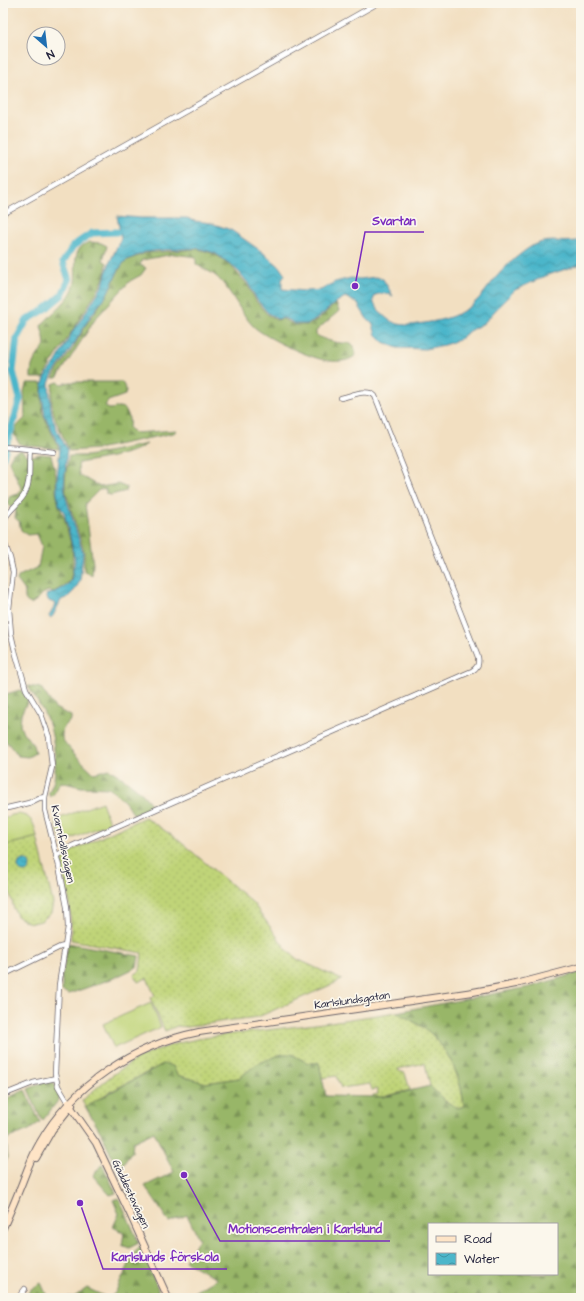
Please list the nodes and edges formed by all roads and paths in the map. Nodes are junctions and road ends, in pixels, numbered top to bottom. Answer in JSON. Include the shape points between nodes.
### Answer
{"nodes":[{"id":1,"x":378,"y":3,"type":"edge"},
{"id":2,"x":3,"y":214,"type":"edge"},
{"id":3,"x":341,"y":398,"type":"dead end"},
{"id":4,"x":3,"y":447,"type":"edge"},
{"id":5,"x":30,"y":449,"type":"junction"},
{"id":6,"x":54,"y":452,"type":"dead end"},
{"id":7,"x":3,"y":522,"type":"edge"},
{"id":8,"x":3,"y":540,"type":"edge"},
{"id":9,"x":45,"y":797,"type":"junction"},
{"id":10,"x":3,"y":809,"type":"edge"},
{"id":11,"x":56,"y":856,"type":"junction"},
{"id":12,"x":65,"y":946,"type":"junction"},
{"id":13,"x":581,"y":967,"type":"edge"},
{"id":14,"x":3,"y":975,"type":"edge"},
{"id":15,"x":56,"y":1078,"type":"junction"},
{"id":16,"x":3,"y":1095,"type":"edge"},
{"id":17,"x":70,"y":1104,"type":"junction"},
{"id":18,"x":3,"y":1228,"type":"edge"},
{"id":19,"x":25,"y":1289,"type":"dead end"},
{"id":20,"x":18,"y":1298,"type":"edge"},
{"id":21,"x":168,"y":1298,"type":"edge"}],
"edges":[{"from":1,"to":2,"type":"street"},
{"from":3,"to":11,"type":"street","via":[[366,392],[376,396],[478,657],[477,666],[72,846]]},
{"from":4,"to":5,"type":"street"},
{"from":5,"to":6,"type":"street"},
{"from":5,"to":7,"type":"street","via":[[29,480],[26,490]]},
{"from":8,"to":9,"type":"street","name":"Kvarnfallsvägen","via":[[13,572],[9,610],[11,634],[26,689],[41,714],[49,737],[52,767]]},
{"from":9,"to":10,"type":"street"},
{"from":9,"to":11,"type":"street","name":"Kvarnfallsvägen","via":[[46,814]]},
{"from":11,"to":12,"type":"street","name":"Kvarnfallsvägen","via":[[67,907],[68,927]]},
{"from":12,"to":14,"type":"street"},
{"from":12,"to":15,"type":"street","name":"Kvarnfallsvägen","via":[[59,985]]},
{"from":13,"to":17,"type":"main road","name":"Karlslundsgatan","via":[[521,983],[473,992],[189,1034],[167,1040],[128,1057]]},
{"from":15,"to":16,"type":"street","via":[[33,1083]]},
{"from":15,"to":17,"type":"street","name":"Kvarnfallsvägen","via":[[62,1094]]},
{"from":17,"to":18,"type":"main road","name":"Karlslundsgatan","via":[[52,1130],[22,1184]]},
{"from":17,"to":21,"type":"main road","name":"Gäddestavägen","via":[[96,1143]]},
{"from":19,"to":20,"type":"street"}]}
